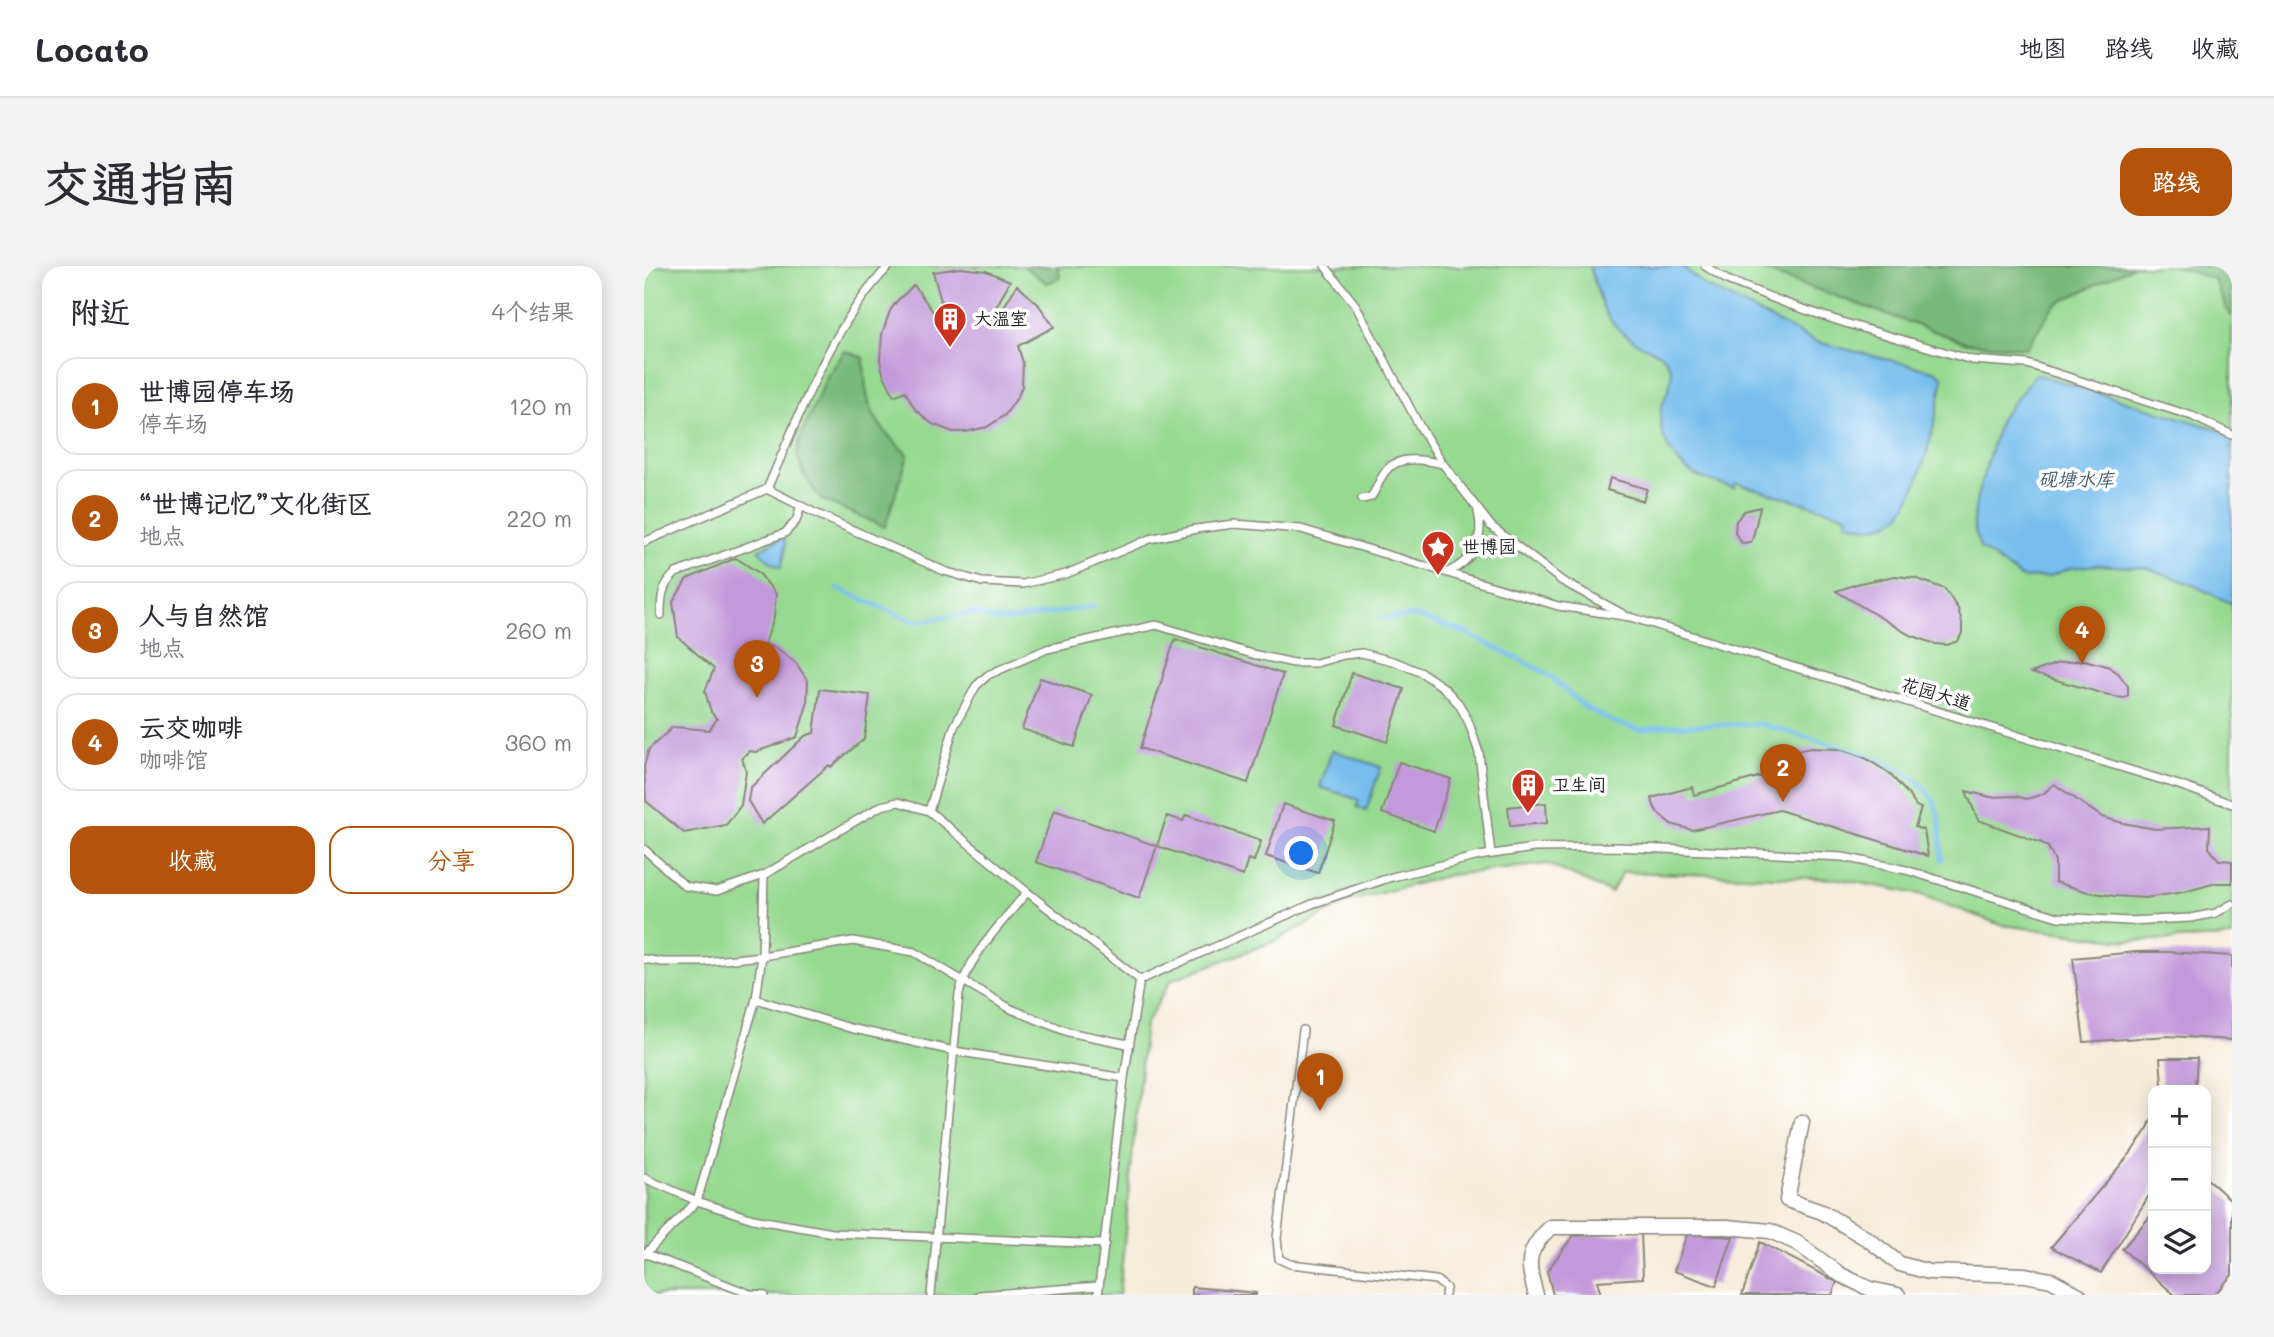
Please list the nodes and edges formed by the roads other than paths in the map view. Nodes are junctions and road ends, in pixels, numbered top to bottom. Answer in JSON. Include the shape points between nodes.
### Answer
{"nodes":[{"id":1,"x":889,"y":266,"type":"edge"},
{"id":2,"x":1325,"y":266,"type":"edge"},
{"id":3,"x":1705,"y":266,"type":"edge"},
{"id":4,"x":2232,"y":435,"type":"edge"},
{"id":5,"x":1443,"y":464,"type":"junction"},
{"id":6,"x":767,"y":489,"type":"junction"},
{"id":7,"x":1362,"y":499,"type":"dead end"},
{"id":8,"x":802,"y":506,"type":"junction"},
{"id":9,"x":1477,"y":508,"type":"junction"},
{"id":10,"x":644,"y":542,"type":"edge"},
{"id":11,"x":1448,"y":572,"type":"junction"},
{"id":12,"x":661,"y":615,"type":"dead end"},
{"id":13,"x":1630,"y":617,"type":"junction"},
{"id":14,"x":2232,"y":804,"type":"edge"},
{"id":15,"x":929,"y":811,"type":"junction"},
{"id":16,"x":644,"y":849,"type":"edge"},
{"id":17,"x":1491,"y":854,"type":"junction"},
{"id":18,"x":764,"y":874,"type":"junction"},
{"id":19,"x":1027,"y":892,"type":"junction"},
{"id":20,"x":2232,"y":904,"type":"edge"},
{"id":21,"x":762,"y":956,"type":"junction"},
{"id":22,"x":644,"y":959,"type":"edge"},
{"id":23,"x":963,"y":979,"type":"junction"},
{"id":24,"x":1140,"y":980,"type":"junction"},
{"id":25,"x":756,"y":999,"type":"junction"},
{"id":26,"x":1303,"y":1030,"type":"dead end"},
{"id":27,"x":1128,"y":1044,"type":"junction"},
{"id":28,"x":954,"y":1051,"type":"junction"},
{"id":29,"x":1124,"y":1077,"type":"junction"},
{"id":30,"x":1802,"y":1122,"type":"dead end"},
{"id":31,"x":644,"y":1178,"type":"edge"},
{"id":32,"x":696,"y":1201,"type":"junction"},
{"id":33,"x":936,"y":1237,"type":"junction"},
{"id":34,"x":1105,"y":1244,"type":"junction"},
{"id":35,"x":644,"y":1254,"type":"edge"},
{"id":36,"x":1099,"y":1291,"type":"edge"},
{"id":37,"x":764,"y":1295,"type":"edge"},
{"id":38,"x":931,"y":1295,"type":"edge"},
{"id":39,"x":980,"y":1295,"type":"edge"},
{"id":40,"x":1445,"y":1295,"type":"edge"},
{"id":41,"x":1536,"y":1295,"type":"edge"},
{"id":42,"x":1898,"y":1295,"type":"edge"},
{"id":43,"x":2079,"y":1295,"type":"edge"}],
"edges":[{"from":1,"to":6,"type":"lane","via":[[850,316],[822,366]]},
{"from":2,"to":5,"type":"lane","via":[[1356,306]]},
{"from":3,"to":4,"type":"lane","via":[[1776,299],[1845,323],[1972,360],[2027,364],[2192,416]]},
{"from":5,"to":7,"type":"lane","via":[[1403,461],[1385,472],[1371,497]]},
{"from":5,"to":9,"type":"lane"},
{"from":6,"to":8,"type":"lane"},
{"from":6,"to":10,"type":"lane"},
{"from":8,"to":11,"type":"lane","via":[[944,571],[982,582],[1023,584],[1066,574],[1150,539],[1234,524],[1301,529]]},
{"from":8,"to":12,"type":"lane","via":[[785,533],[676,573],[661,595]]},
{"from":9,"to":11,"type":"lane","via":[[1481,525],[1475,550],[1464,564]]},
{"from":9,"to":13,"type":"lane","via":[[1491,526],[1562,581]]},
{"from":11,"to":13,"type":"lane","via":[[1558,606]]},
{"from":13,"to":14,"type":"lane","name":"花园大道"},
{"from":15,"to":17,"type":"lane","via":[[954,727],[976,686],[988,675],[1047,649],[1156,625],[1294,663],[1362,653],[1396,662],[1443,687],[1459,704],[1479,753]]},
{"from":15,"to":18,"type":"lane","via":[[898,802],[881,806]]},
{"from":15,"to":19,"type":"lane"},
{"from":16,"to":18,"type":"lane","via":[[685,886],[717,891]]},
{"from":17,"to":20,"type":"lane","via":[[1617,846],[1843,858],[1906,870],[2058,917],[2191,918]]},
{"from":17,"to":24,"type":"lane","via":[[1392,877],[1312,905]]},
{"from":18,"to":21,"type":"lane"},
{"from":19,"to":23,"type":"lane"},
{"from":19,"to":24,"type":"lane"},
{"from":21,"to":22,"type":"lane","via":[[704,962]]},
{"from":21,"to":23,"type":"lane","via":[[853,941],[914,952]]},
{"from":21,"to":25,"type":"lane"},
{"from":23,"to":27,"type":"lane","via":[[1011,1009],[1068,1032]]},
{"from":23,"to":28,"type":"lane"},
{"from":24,"to":27,"type":"lane"},
{"from":25,"to":28,"type":"lane","via":[[850,1028]]},
{"from":25,"to":32,"type":"lane"},
{"from":26,"to":40,"type":"lane","via":[[1277,1238],[1279,1259],[1290,1264],[1436,1279],[1446,1288]]},
{"from":27,"to":29,"type":"lane"},
{"from":28,"to":29,"type":"lane"},
{"from":28,"to":33,"type":"lane"},
{"from":29,"to":34,"type":"lane"},
{"from":30,"to":43,"type":"street","via":[[1787,1200],[1822,1212],[1900,1264],[1929,1272],[2025,1275],[2051,1280]]},
{"from":31,"to":32,"type":"lane"},
{"from":32,"to":33,"type":"lane","via":[[753,1219],[834,1233]]},
{"from":32,"to":35,"type":"lane"},
{"from":33,"to":34,"type":"lane"},
{"from":33,"to":38,"type":"lane"},
{"from":34,"to":36,"type":"lane"},
{"from":35,"to":37,"type":"lane","via":[[750,1294]]},
{"from":36,"to":39,"type":"lane"},
{"from":41,"to":42,"type":"street","via":[[1530,1256],[1551,1227],[1727,1227],[1770,1231],[1797,1243],[1841,1275],[1870,1289]]}]}
